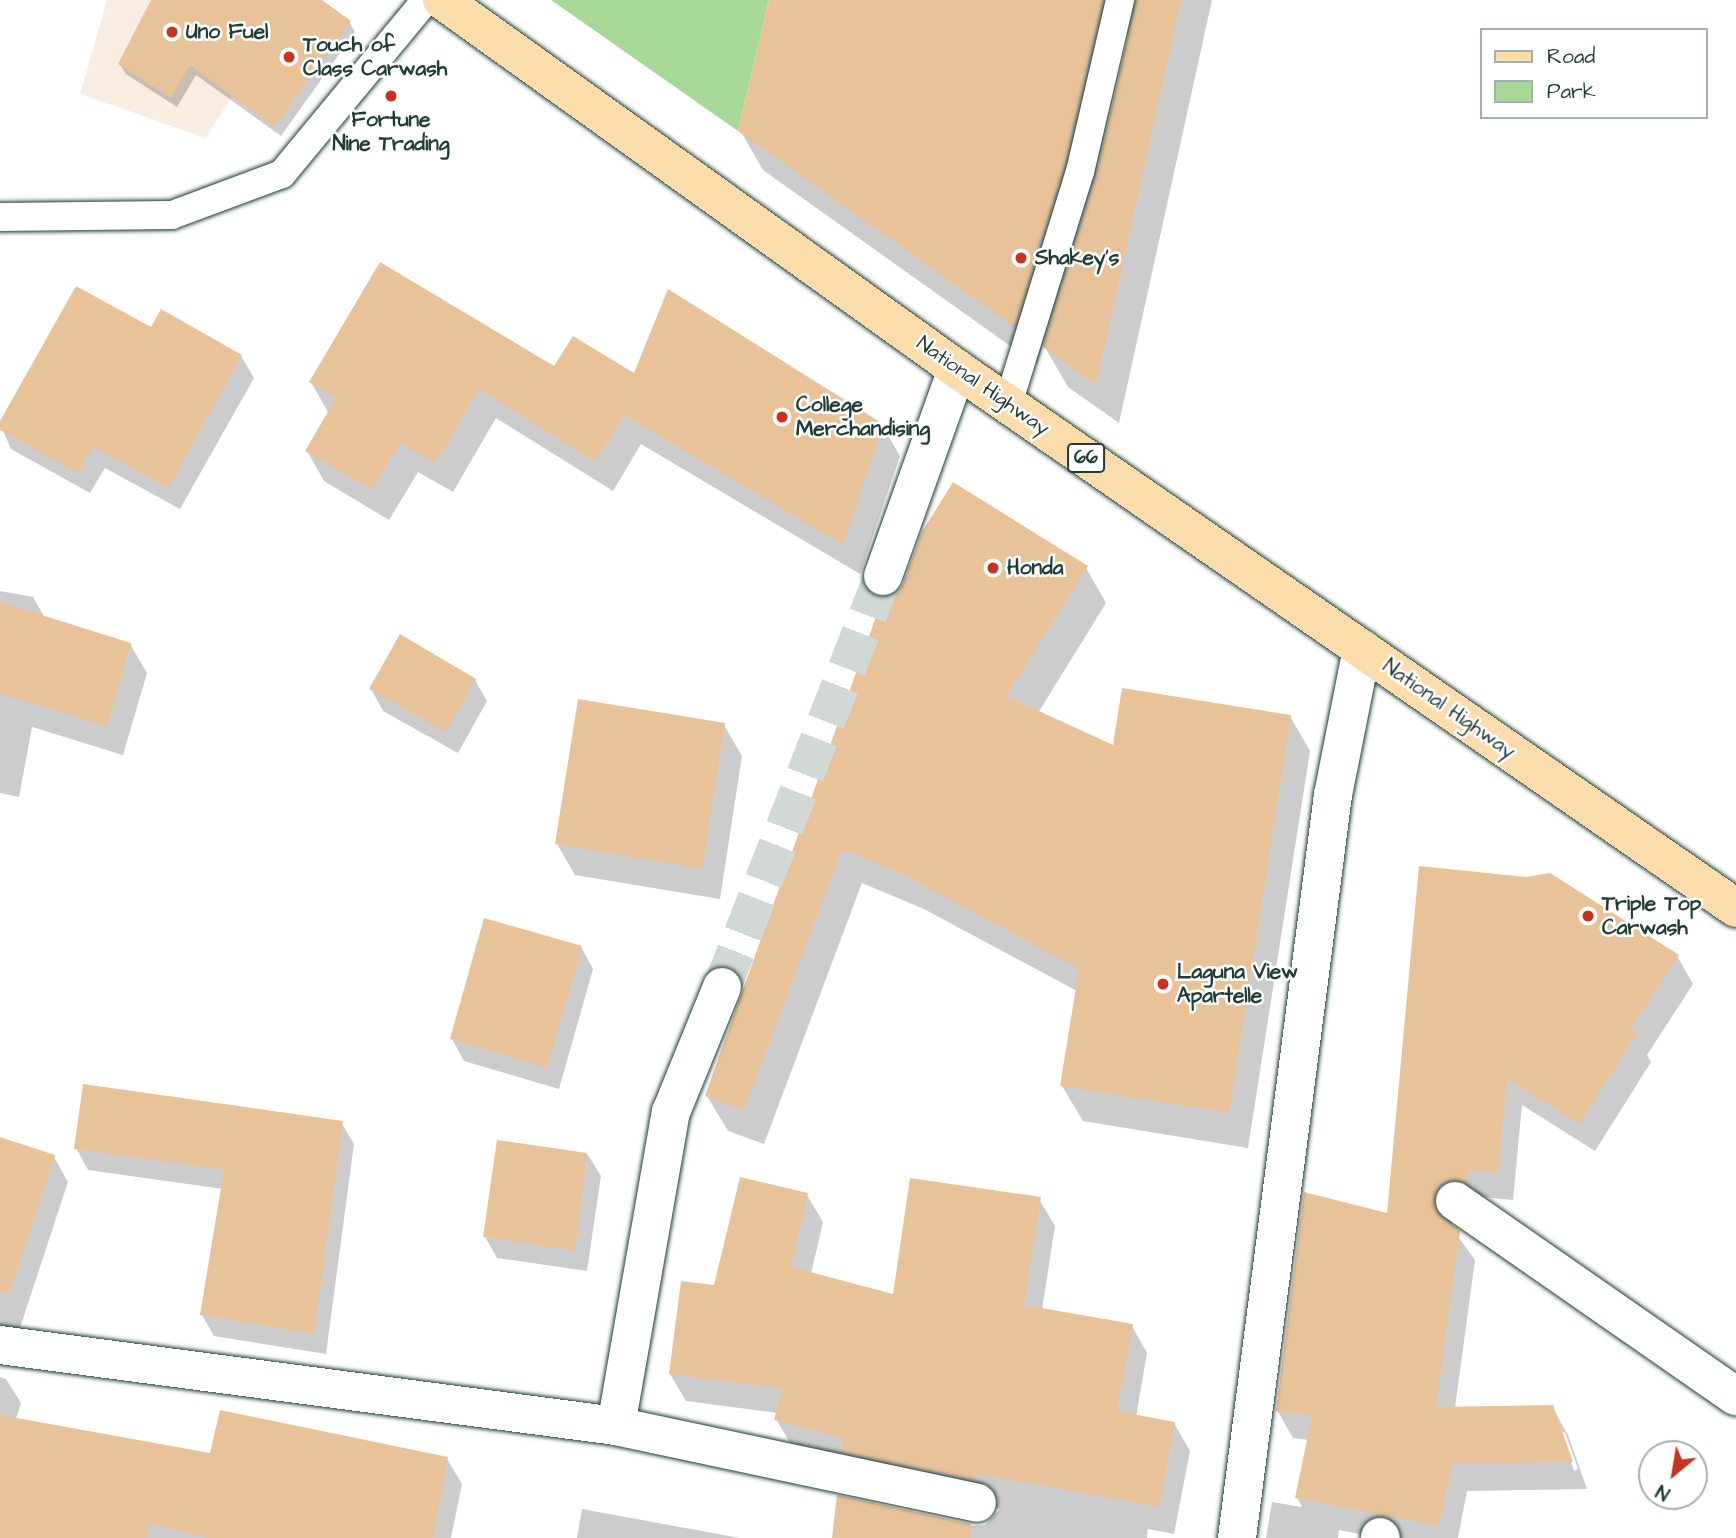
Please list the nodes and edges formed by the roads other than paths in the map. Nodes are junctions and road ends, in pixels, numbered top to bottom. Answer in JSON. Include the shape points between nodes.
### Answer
{"nodes":[{"id":1,"x":426,"y":0,"type":"edge"},
{"id":2,"x":442,"y":0,"type":"edge"},
{"id":3,"x":1120,"y":0,"type":"edge"},
{"id":4,"x":0,"y":217,"type":"edge"},
{"id":5,"x":957,"y":369,"type":"junction"},
{"id":6,"x":1008,"y":404,"type":"junction"},
{"id":7,"x":883,"y":576,"type":"tunnel mouth"},
{"id":8,"x":1362,"y":649,"type":"junction"},
{"id":9,"x":1736,"y":908,"type":"edge"},
{"id":10,"x":722,"y":987,"type":"tunnel mouth"},
{"id":11,"x":1455,"y":1201,"type":"dead end"},
{"id":12,"x":0,"y":1345,"type":"edge"},
{"id":13,"x":1736,"y":1396,"type":"edge"},
{"id":14,"x":616,"y":1426,"type":"junction"},
{"id":15,"x":977,"y":1503,"type":"dead end"},
{"id":16,"x":1237,"y":1538,"type":"edge"}],
"edges":[{"from":1,"to":4,"type":"lane","via":[[282,174],[172,215]]},
{"from":2,"to":5,"type":"main road","name":"National Highway","number":"66"},
{"from":3,"to":6,"type":"lane","via":[[1080,172]]},
{"from":5,"to":6,"type":"main road","name":"National Highway","number":"66"},
{"from":5,"to":7,"type":"street"},
{"from":6,"to":8,"type":"main road","name":"National Highway","number":"66"},
{"from":8,"to":9,"type":"main road","name":"National Highway","number":"66"},
{"from":8,"to":16,"type":"street","via":[[1333,795]]},
{"from":10,"to":14,"type":"street","via":[[671,1112]]},
{"from":11,"to":13,"type":"street"},
{"from":12,"to":14,"type":"street"},
{"from":14,"to":15,"type":"street"}]}
